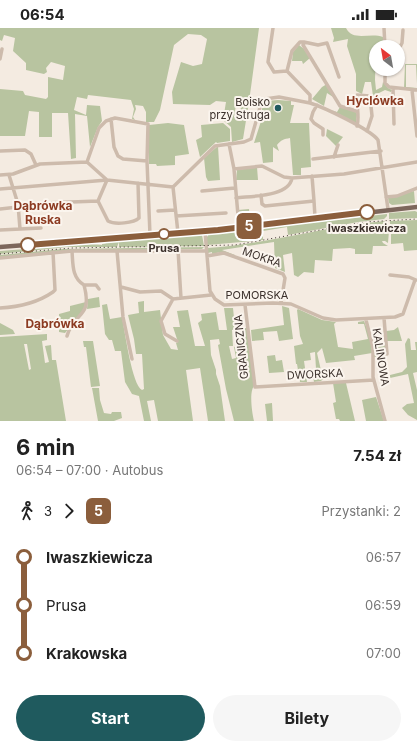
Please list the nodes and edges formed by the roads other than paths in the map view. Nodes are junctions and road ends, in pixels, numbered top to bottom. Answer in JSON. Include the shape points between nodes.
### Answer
{"nodes":[{"id":1,"x":273,"y":28,"type":"edge"},
{"id":2,"x":384,"y":28,"type":"edge"},
{"id":3,"x":403,"y":30,"type":"dead end"},
{"id":4,"x":385,"y":40,"type":"edge"},
{"id":5,"x":402,"y":40,"type":"edge"},
{"id":6,"x":304,"y":42,"type":"junction"},
{"id":7,"x":2,"y":49,"type":"dead end"},
{"id":8,"x":0,"y":59,"type":"edge"},
{"id":9,"x":287,"y":71,"type":"junction"},
{"id":10,"x":385,"y":76,"type":"edge"},
{"id":11,"x":339,"y":77,"type":"dead end"},
{"id":12,"x":393,"y":88,"type":"junction"},
{"id":13,"x":412,"y":90,"type":"junction"},
{"id":14,"x":417,"y":90,"type":"edge"},
{"id":15,"x":310,"y":103,"type":"junction"},
{"id":16,"x":317,"y":105,"type":"junction"},
{"id":17,"x":356,"y":111,"type":"junction"},
{"id":18,"x":110,"y":119,"type":"junction"},
{"id":19,"x":394,"y":124,"type":"dead end"},
{"id":20,"x":357,"y":126,"type":"junction"},
{"id":21,"x":367,"y":131,"type":"junction"},
{"id":22,"x":323,"y":134,"type":"dead end"},
{"id":23,"x":417,"y":136,"type":"edge"},
{"id":24,"x":229,"y":144,"type":"junction"},
{"id":25,"x":338,"y":145,"type":"dead end"},
{"id":26,"x":0,"y":150,"type":"edge"},
{"id":27,"x":381,"y":151,"type":"junction"},
{"id":28,"x":334,"y":157,"type":"junction"},
{"id":29,"x":313,"y":159,"type":"dead end"},
{"id":30,"x":147,"y":161,"type":"junction"},
{"id":31,"x":87,"y":162,"type":"junction"},
{"id":32,"x":417,"y":162,"type":"edge"},
{"id":33,"x":36,"y":165,"type":"junction"},
{"id":34,"x":383,"y":167,"type":"junction"},
{"id":35,"x":234,"y":169,"type":"junction"},
{"id":36,"x":9,"y":174,"type":"junction"},
{"id":37,"x":0,"y":175,"type":"edge"},
{"id":38,"x":312,"y":176,"type":"junction"},
{"id":39,"x":292,"y":178,"type":"junction"},
{"id":40,"x":107,"y":180,"type":"junction"},
{"id":41,"x":138,"y":183,"type":"junction"},
{"id":42,"x":149,"y":184,"type":"junction"},
{"id":43,"x":173,"y":187,"type":"junction"},
{"id":44,"x":14,"y":188,"type":"junction"},
{"id":45,"x":235,"y":188,"type":"junction"},
{"id":46,"x":417,"y":188,"type":"edge"},
{"id":47,"x":0,"y":189,"type":"edge"},
{"id":48,"x":202,"y":191,"type":"dead end"},
{"id":49,"x":261,"y":194,"type":"junction"},
{"id":50,"x":386,"y":197,"type":"junction"},
{"id":51,"x":236,"y":198,"type":"junction"},
{"id":52,"x":98,"y":201,"type":"junction"},
{"id":53,"x":314,"y":201,"type":"junction"},
{"id":54,"x":18,"y":206,"type":"junction"},
{"id":55,"x":417,"y":206,"type":"edge"},
{"id":56,"x":0,"y":209,"type":"edge"},
{"id":57,"x":388,"y":209,"type":"junction"},
{"id":58,"x":175,"y":210,"type":"junction"},
{"id":59,"x":158,"y":211,"type":"dead end"},
{"id":60,"x":226,"y":213,"type":"dead end"},
{"id":61,"x":176,"y":216,"type":"junction"},
{"id":62,"x":315,"y":217,"type":"junction"},
{"id":63,"x":239,"y":227,"type":"junction"},
{"id":64,"x":41,"y":228,"type":"dead end"},
{"id":65,"x":20,"y":229,"type":"junction"},
{"id":66,"x":0,"y":230,"type":"edge"},
{"id":67,"x":204,"y":231,"type":"junction"},
{"id":68,"x":178,"y":233,"type":"junction"},
{"id":69,"x":150,"y":235,"type":"junction"},
{"id":70,"x":0,"y":247,"type":"edge"},
{"id":71,"x":178,"y":250,"type":"junction"},
{"id":72,"x":72,"y":251,"type":"junction"},
{"id":73,"x":118,"y":251,"type":"junction"},
{"id":74,"x":206,"y":251,"type":"junction"},
{"id":75,"x":53,"y":252,"type":"junction"},
{"id":76,"x":207,"y":256,"type":"junction"},
{"id":77,"x":0,"y":258,"type":"edge"},
{"id":78,"x":390,"y":275,"type":"dead end"},
{"id":79,"x":416,"y":280,"type":"edge"},
{"id":80,"x":84,"y":285,"type":"junction"},
{"id":81,"x":121,"y":287,"type":"junction"},
{"id":82,"x":99,"y":289,"type":"dead end"},
{"id":83,"x":212,"y":295,"type":"junction"},
{"id":84,"x":181,"y":298,"type":"junction"},
{"id":85,"x":173,"y":299,"type":"junction"},
{"id":86,"x":281,"y":303,"type":"junction"},
{"id":87,"x":245,"y":305,"type":"junction"},
{"id":88,"x":0,"y":308,"type":"edge"},
{"id":89,"x":384,"y":318,"type":"junction"},
{"id":90,"x":366,"y":320,"type":"junction"},
{"id":91,"x":67,"y":336,"type":"dead end"},
{"id":92,"x":177,"y":341,"type":"dead end"},
{"id":93,"x":387,"y":354,"type":"dead end"},
{"id":94,"x":132,"y":359,"type":"dead end"},
{"id":95,"x":374,"y":380,"type":"junction"},
{"id":96,"x":257,"y":387,"type":"joint"},
{"id":97,"x":385,"y":421,"type":"edge"}],
"edges":[{"from":1,"to":9,"type":"street","via":[[269,66],[274,72]]},
{"from":2,"to":4,"type":"street"},
{"from":3,"to":5,"type":"street"},
{"from":6,"to":9,"type":"street","via":[[294,46]]},
{"from":6,"to":11,"type":"street","via":[[327,44]]},
{"from":6,"to":17,"type":"street","via":[[303,45],[332,88],[340,106]]},
{"from":7,"to":8,"type":"street"},
{"from":9,"to":15,"type":"street","via":[[310,95]]},
{"from":10,"to":12,"type":"street","via":[[385,82]]},
{"from":12,"to":13,"type":"street"},
{"from":12,"to":19,"type":"street"},
{"from":13,"to":14,"type":"street"},
{"from":13,"to":23,"type":"street"},
{"from":15,"to":16,"type":"street"},
{"from":15,"to":24,"type":"street","via":[[279,97],[264,100],[252,139]]},
{"from":16,"to":20,"type":"street"},
{"from":16,"to":22,"type":"street","via":[[311,119],[323,129]]},
{"from":17,"to":20,"type":"street","via":[[359,117]]},
{"from":17,"to":21,"type":"street","via":[[357,95],[370,97],[372,116]]},
{"from":18,"to":30,"type":"street","via":[[114,147],[118,156]]},
{"from":18,"to":30,"type":"street","via":[[148,124]]},
{"from":18,"to":31,"type":"street","via":[[99,128]]},
{"from":20,"to":21,"type":"street"},
{"from":21,"to":27,"type":"street","via":[[378,140]]},
{"from":24,"to":35,"type":"street"},
{"from":24,"to":43,"type":"street","via":[[220,144],[211,149]]},
{"from":25,"to":28,"type":"street"},
{"from":26,"to":33,"type":"street","via":[[25,150],[31,154]]},
{"from":27,"to":28,"type":"street"},
{"from":27,"to":34,"type":"street"},
{"from":28,"to":29,"type":"street"},
{"from":30,"to":42,"type":"street"},
{"from":31,"to":33,"type":"street"},
{"from":31,"to":40,"type":"street"},
{"from":32,"to":34,"type":"street"},
{"from":33,"to":36,"type":"street"},
{"from":34,"to":38,"type":"street","via":[[344,174]]},
{"from":34,"to":50,"type":"street"},
{"from":35,"to":39,"type":"street","via":[[262,166],[284,177]]},
{"from":35,"to":45,"type":"street"},
{"from":36,"to":37,"type":"street"},
{"from":36,"to":44,"type":"street"},
{"from":38,"to":39,"type":"street"},
{"from":38,"to":53,"type":"street"},
{"from":39,"to":49,"type":"street","via":[[291,183],[283,191]]},
{"from":40,"to":41,"type":"street"},
{"from":40,"to":44,"type":"street"},
{"from":40,"to":52,"type":"street"},
{"from":41,"to":42,"type":"street"},
{"from":41,"to":52,"type":"street","via":[[137,220],[110,222]]},
{"from":42,"to":43,"type":"street"},
{"from":42,"to":69,"type":"street"},
{"from":43,"to":58,"type":"street"},
{"from":44,"to":47,"type":"street"},
{"from":44,"to":54,"type":"street"},
{"from":45,"to":48,"type":"street"},
{"from":45,"to":51,"type":"street"},
{"from":46,"to":50,"type":"street","via":[[397,196]]},
{"from":49,"to":51,"type":"street"},
{"from":49,"to":53,"type":"street","via":[[264,206]]},
{"from":50,"to":57,"type":"street"},
{"from":51,"to":63,"type":"street"},
{"from":52,"to":54,"type":"street"},
{"from":53,"to":62,"type":"street"},
{"from":54,"to":56,"type":"street"},
{"from":54,"to":65,"type":"street"},
{"from":55,"to":57,"type":"main road"},
{"from":57,"to":62,"type":"main road"},
{"from":58,"to":59,"type":"street"},
{"from":58,"to":61,"type":"street"},
{"from":60,"to":61,"type":"street"},
{"from":61,"to":68,"type":"street"},
{"from":62,"to":63,"type":"main road"},
{"from":63,"to":67,"type":"main road"},
{"from":64,"to":65,"type":"street"},
{"from":65,"to":66,"type":"street"},
{"from":67,"to":68,"type":"main road"},
{"from":67,"to":74,"type":"street","name":"POMORSKA"},
{"from":68,"to":69,"type":"main road"},
{"from":69,"to":70,"type":"main road"},
{"from":71,"to":73,"type":"street"},
{"from":71,"to":74,"type":"street"},
{"from":71,"to":84,"type":"street"},
{"from":72,"to":73,"type":"street"},
{"from":72,"to":75,"type":"street"},
{"from":72,"to":80,"type":"street","via":[[74,274]]},
{"from":73,"to":81,"type":"street"},
{"from":74,"to":76,"type":"street","name":"POMORSKA"},
{"from":75,"to":77,"type":"street"},
{"from":75,"to":88,"type":"street","via":[[53,292],[24,306]]},
{"from":76,"to":83,"type":"street","name":"POMORSKA"},
{"from":76,"to":86,"type":"street","name":"MOKRA","via":[[224,254],[283,274],[285,278]]},
{"from":78,"to":79,"type":"street"},
{"from":79,"to":89,"type":"street","name":"POMORSKA","via":[[403,314],[399,317]]},
{"from":80,"to":82,"type":"street","via":[[96,285]]},
{"from":80,"to":91,"type":"street","via":[[87,295],[86,308],[70,328]]},
{"from":81,"to":85,"type":"street","via":[[140,292],[161,291]]},
{"from":81,"to":94,"type":"street","via":[[123,317]]},
{"from":83,"to":84,"type":"street"},
{"from":83,"to":87,"type":"street","name":"POMORSKA","via":[[224,306]]},
{"from":84,"to":85,"type":"street"},
{"from":85,"to":92,"type":"street","via":[[162,321],[165,334]]},
{"from":86,"to":87,"type":"street","name":"POMORSKA"},
{"from":86,"to":90,"type":"street","name":"POMORSKA","via":[[297,306],[330,319]]},
{"from":87,"to":96,"type":"street","name":"GRANICZNA","via":[[254,384]]},
{"from":89,"to":90,"type":"street","name":"POMORSKA"},
{"from":89,"to":93,"type":"street"},
{"from":90,"to":95,"type":"street","name":"KALINOWA","via":[[373,348]]},
{"from":95,"to":96,"type":"street","name":"DWORSKA"},
{"from":95,"to":97,"type":"street","name":"KALINOWA"}]}
